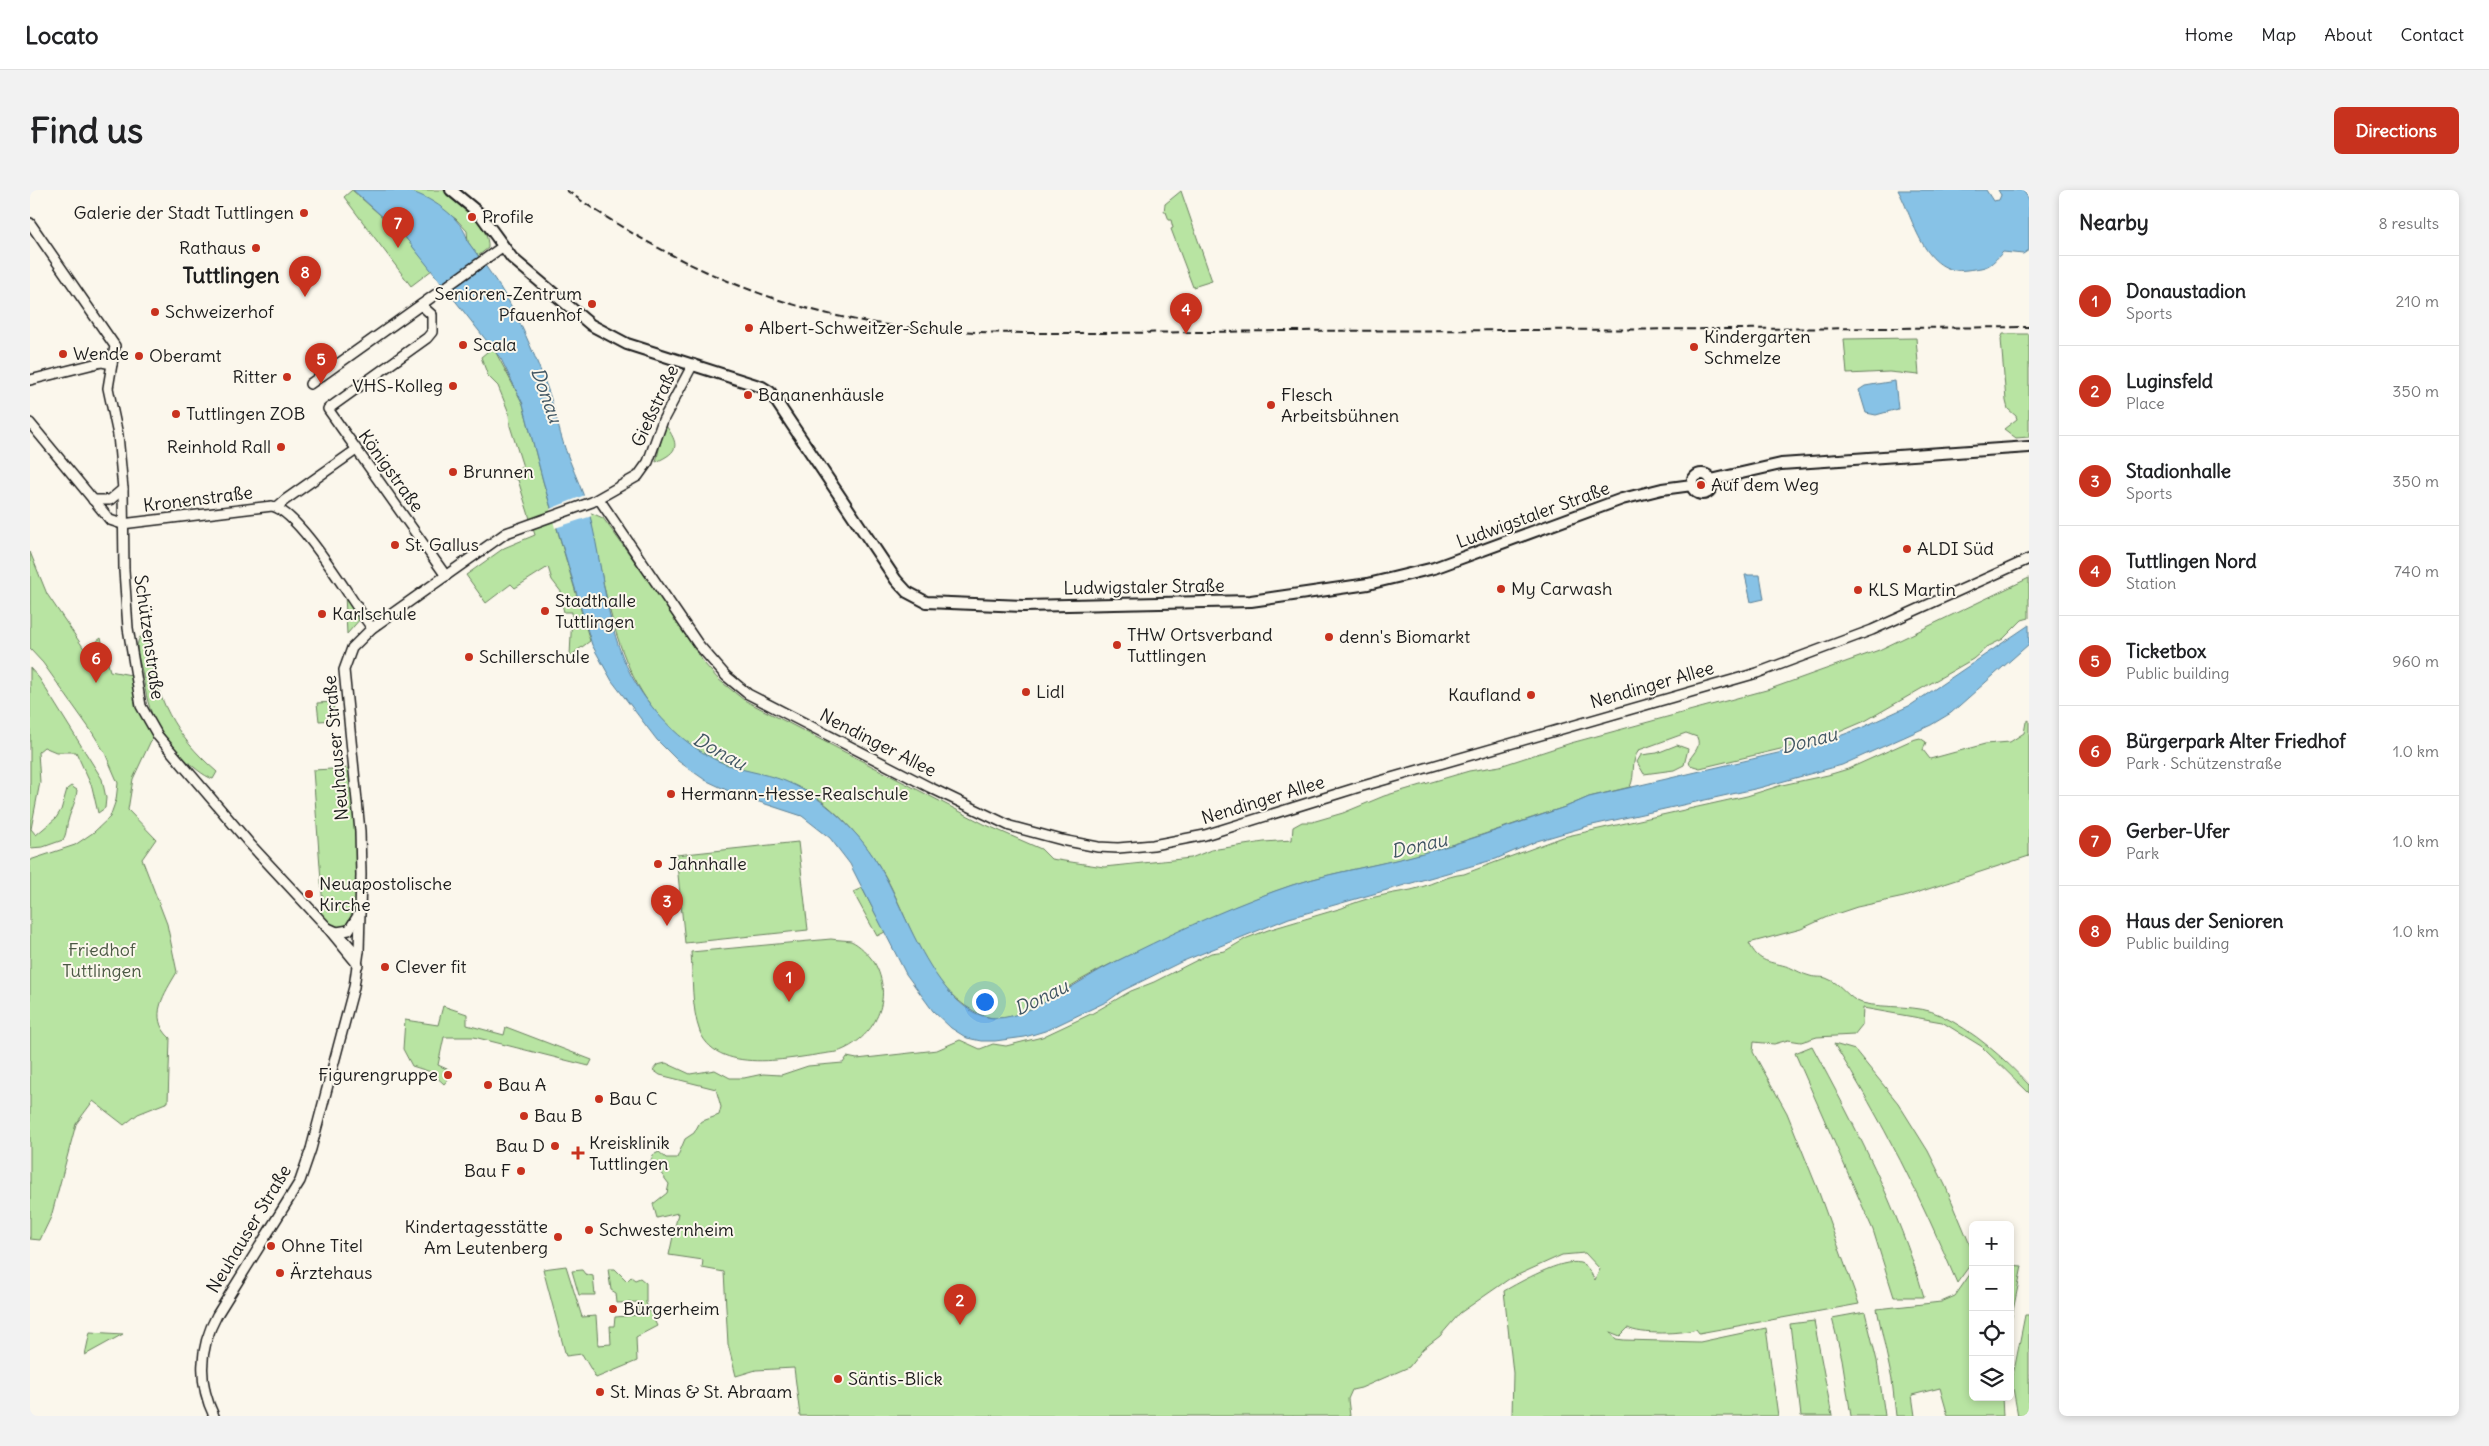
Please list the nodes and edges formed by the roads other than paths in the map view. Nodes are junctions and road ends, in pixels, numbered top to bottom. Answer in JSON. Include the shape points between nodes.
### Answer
{"nodes":[{"id":1,"x":451,"y":190,"type":"edge"},
{"id":2,"x":30,"y":223,"type":"edge"},
{"id":3,"x":502,"y":247,"type":"junction"},
{"id":4,"x":421,"y":305,"type":"junction"},
{"id":5,"x":112,"y":364,"type":"junction"},
{"id":6,"x":693,"y":364,"type":"junction"},
{"id":7,"x":30,"y":380,"type":"edge"},
{"id":8,"x":310,"y":384,"type":"dead end"},
{"id":9,"x":30,"y":424,"type":"edge"},
{"id":10,"x":2029,"y":447,"type":"edge"},
{"id":11,"x":356,"y":450,"type":"junction"},
{"id":12,"x":648,"y":462,"type":"joint"},
{"id":13,"x":1711,"y":480,"type":"junction"},
{"id":14,"x":1692,"y":485,"type":"junction"},
{"id":15,"x":123,"y":489,"type":"junction"},
{"id":16,"x":93,"y":500,"type":"junction"},
{"id":17,"x":599,"y":500,"type":"junction"},
{"id":18,"x":278,"y":507,"type":"junction"},
{"id":19,"x":110,"y":520,"type":"junction"},
{"id":20,"x":122,"y":524,"type":"junction"},
{"id":21,"x":123,"y":547,"type":"junction"},
{"id":22,"x":2029,"y":559,"type":"edge"},
{"id":23,"x":446,"y":576,"type":"junction"},
{"id":24,"x":372,"y":628,"type":"junction"},
{"id":25,"x":361,"y":911,"type":"junction"},
{"id":26,"x":326,"y":926,"type":"junction"},
{"id":27,"x":337,"y":932,"type":"junction"},
{"id":28,"x":359,"y":952,"type":"junction"},
{"id":29,"x":358,"y":965,"type":"junction"},
{"id":30,"x":214,"y":1416,"type":"edge"}],
"edges":[{"from":1,"to":3,"type":"main road","name":"Ludwigstaler Straße","via":[[475,209]]},
{"from":2,"to":5,"type":"street","name":"Schützenstraße","via":[[115,346]]},
{"from":3,"to":4,"type":"street"},
{"from":3,"to":6,"type":"main road","name":"Ludwigstaler Straße","via":[[591,325],[626,344]]},
{"from":4,"to":8,"type":"street"},
{"from":4,"to":11,"type":"street","name":"Königstraße","via":[[432,315],[432,332],[328,409]]},
{"from":5,"to":7,"type":"street","via":[[102,362]]},
{"from":5,"to":15,"type":"street","name":"Schützenstraße","via":[[108,388],[118,435]]},
{"from":6,"to":12,"type":"street","name":"Gießstraße","via":[[663,420]]},
{"from":6,"to":14,"type":"main road","name":"Ludwigstaler Straße","via":[[770,392],[896,580],[912,596],[926,602],[1023,606],[1251,601],[1368,584],[1434,568],[1622,500]]},
{"from":9,"to":16,"type":"street"},
{"from":10,"to":13,"type":"main road","via":[[1781,464]]},
{"from":11,"to":18,"type":"street"},
{"from":11,"to":23,"type":"street","name":"Königstraße"},
{"from":12,"to":17,"type":"street","name":"Neuhauser Straße","via":[[638,476]]},
{"from":13,"to":14,"type":"main road","via":[[1700,474]]},
{"from":13,"to":14,"type":"main road","via":[[1712,488],[1705,494],[1697,493]]},
{"from":15,"to":16,"type":"street","via":[[110,500]]},
{"from":15,"to":20,"type":"street","name":"Schützenstraße"},
{"from":16,"to":19,"type":"street"},
{"from":17,"to":22,"type":"street","name":"Nendinger Allee","via":[[698,644],[726,676],[748,694],[929,788],[1010,826],[1062,840],[1118,848],[1205,835],[1375,782],[1757,673],[1872,630]]},
{"from":17,"to":23,"type":"street","name":"Neuhauser Straße","via":[[506,533]]},
{"from":18,"to":20,"type":"street","name":"Kronenstraße"},
{"from":18,"to":24,"type":"street","via":[[293,520]]},
{"from":19,"to":20,"type":"street"},
{"from":19,"to":21,"type":"street"},
{"from":20,"to":21,"type":"street","name":"Schützenstraße"},
{"from":21,"to":26,"type":"street","name":"Schützenstraße","via":[[129,638],[137,689],[147,720],[250,844]]},
{"from":23,"to":24,"type":"street","name":"Neuhauser Straße"},
{"from":24,"to":25,"type":"street","name":"Neuhauser Straße","via":[[352,648],[344,670],[360,831]]},
{"from":25,"to":27,"type":"street","via":[[350,930]]},
{"from":25,"to":28,"type":"street","name":"Neuhauser Straße"},
{"from":26,"to":27,"type":"street","name":"Schützenstraße"},
{"from":26,"to":29,"type":"street","name":"Schützenstraße"},
{"from":27,"to":28,"type":"street","name":"Schützenstraße","via":[[354,951]]},
{"from":28,"to":29,"type":"street","name":"Neuhauser Straße"},
{"from":29,"to":30,"type":"street","name":"Neuhauser Straße","via":[[337,1055],[300,1181],[207,1336],[202,1380]]}]}
